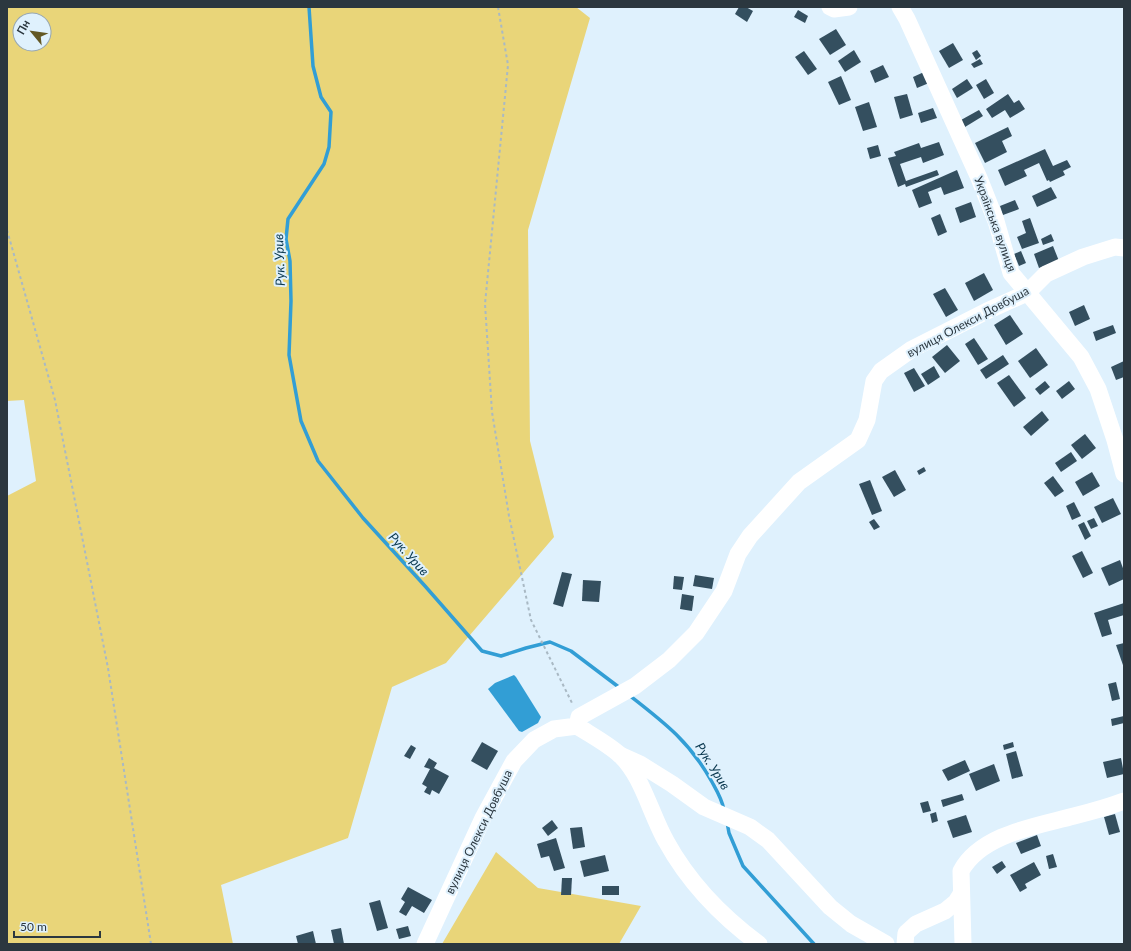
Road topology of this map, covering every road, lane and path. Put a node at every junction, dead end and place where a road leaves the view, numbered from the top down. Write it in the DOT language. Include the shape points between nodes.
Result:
graph roads {
  1 [pos="498,7"];
  2 [pos="830,7"];
  3 [pos="849,7"];
  4 [pos="900,7"];
  5 [pos="7,230"];
  6 [pos="1124,248"];
  7 [pos="1027,293"];
  8 [pos="1124,474"];
  9 [pos="578,721"];
  10 [pos="620,755"];
  11 [pos="1124,801"];
  12 [pos="961,894"];
  13 [pos="906,939"];
  14 [pos="882,941"];
  15 [pos="151,944"];
  16 [pos="425,944"];
  17 [pos="759,944"];
  18 [pos="963,944"];
  1 -- 9 [label="path" via="508,65 485,304 492,412 509,516 531,620"];
  2 -- 3 [label="street"];
  4 -- 7 [label="street, Українська вулиця" via="996,221 1011,273"];
  5 -- 15 [label="path" via="55,400 108,668"];
  6 -- 7 [label="street, вулиця Олекси Довбуша" via="1115,247 1083,257 1046,274"];
  7 -- 8 [label="street, Українська вулиця" via="1081,357 1092,376"];
  7 -- 9 [label="street, вулиця Олекси Довбуша" via="912,349 881,371 874,381 868,420 858,440 799,482 750,536 738,554 724,591 696,633 668,660 635,686"];
  9 -- 10 [label="street"];
  9 -- 16 [label="street, вулиця Олекси Довбуша" via="554,729 534,740 514,761 483,818"];
  10 -- 14 [label="street" via="640,764 704,807 750,827 768,840 830,907 851,924"];
  10 -- 17 [label="street" via="639,781 666,841 690,880 732,925"];
  11 -- 12 [label="street" via="1016,831 998,839 964,864 961,871"];
  12 -- 13 [label="street" via="945,911 916,924"];
  12 -- 18 [label="street"];
  13 -- 14 [label="street"];
}
